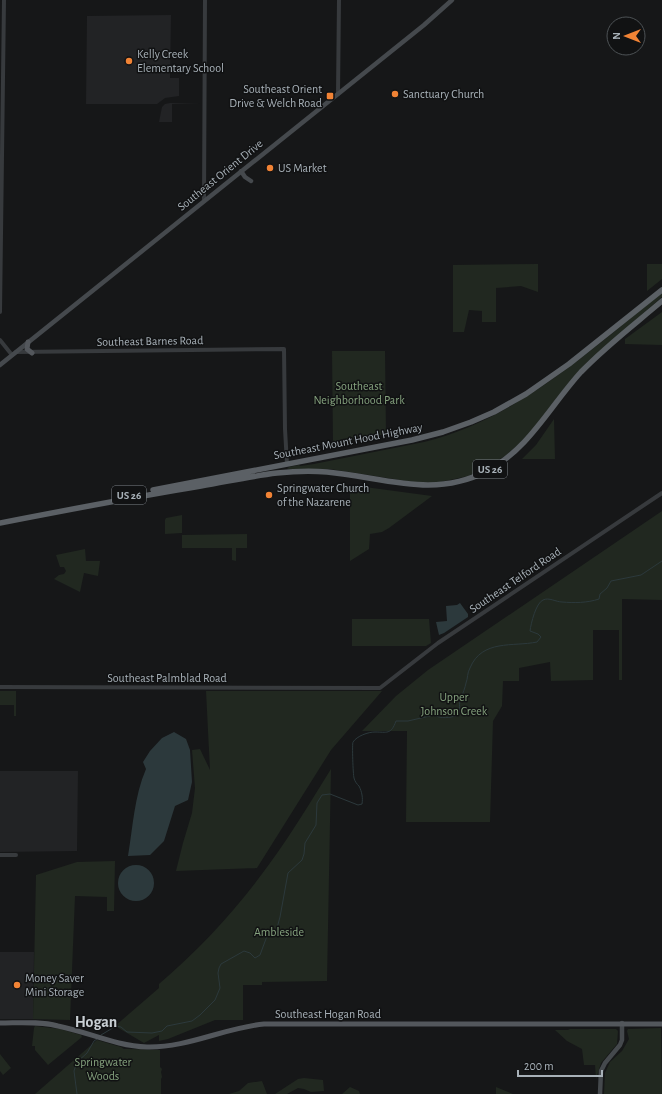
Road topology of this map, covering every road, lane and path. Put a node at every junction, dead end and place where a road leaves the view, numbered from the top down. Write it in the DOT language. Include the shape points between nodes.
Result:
graph roads {
  1 [pos="4,0"];
  2 [pos="205,0"];
  3 [pos="339,0"];
  4 [pos="452,0"];
  5 [pos="338,94"];
  6 [pos="241,171"];
  7 [pos="251,181"];
  8 [pos="204,201"];
  9 [pos="662,290"];
  10 [pos="662,300"];
  11 [pos="0,312"];
  12 [pos="0,340"];
  13 [pos="28,342"];
  14 [pos="32,353"];
  15 [pos="14,354"];
  16 [pos="0,365"];
  17 [pos="287,464"];
  18 [pos="252,476"];
  19 [pos="662,493"];
  20 [pos="0,520"];
  21 [pos="0,523"];
  22 [pos="0,687"];
  23 [pos="381,688"];
  24 [pos="0,855"];
  25 [pos="16,855"];
  26 [pos="0,1023"];
  27 [pos="622,1024"];
  28 [pos="662,1024"];
  29 [pos="600,1094"];
  1 -- 11 [label="street"];
  2 -- 8 [label="street"];
  3 -- 5 [label="street"];
  4 -- 5 [label="main road, Southeast Orient Drive"];
  5 -- 6 [label="main road, Southeast Orient Drive"];
  6 -- 7 [label="main road"];
  6 -- 8 [label="main road, Southeast Orient Drive"];
  8 -- 13 [label="main road, Southeast Orient Drive"];
  9 -- 17 [label="highway, Southeast Mount Hood Highway / US 26" via="548,380 494,412 427,436"];
  10 -- 18 [label="highway, Southeast Mount Hood Highway / US 26" via="581,372 516,451 481,474 459,482 429,486 324,472"];
  12 -- 15 [label="street"];
  13 -- 14 [label="main road" via="27,349"];
  13 -- 15 [label="main road, Southeast Orient Drive"];
  14 -- 15 [label="street, Southeast Barnes Road"];
  14 -- 17 [label="street, Southeast Barnes Road" via="284,349 284,429"];
  15 -- 16 [label="main road, Southeast Orient Drive"];
  17 -- 18 [label="highway" via="285,468"];
  17 -- 20 [label="highway, Southeast Mount Hood Highway / US 26"];
  18 -- 21 [label="highway, Southeast Mount Hood Highway / US 26"];
  19 -- 23 [label="street, Southeast Telford Road" via="438,643"];
  22 -- 23 [label="street, Southeast Palmblad Road"];
  24 -- 25 [label="street"];
  26 -- 27 [label="main road, Southeast Hogan Road" via="48,1024 131,1045 156,1047 180,1044 234,1029 264,1024"];
  27 -- 28 [label="main road, Southeast Hogan Road"];
  27 -- 29 [label="main road" via="620,1045 601,1071"];
}
